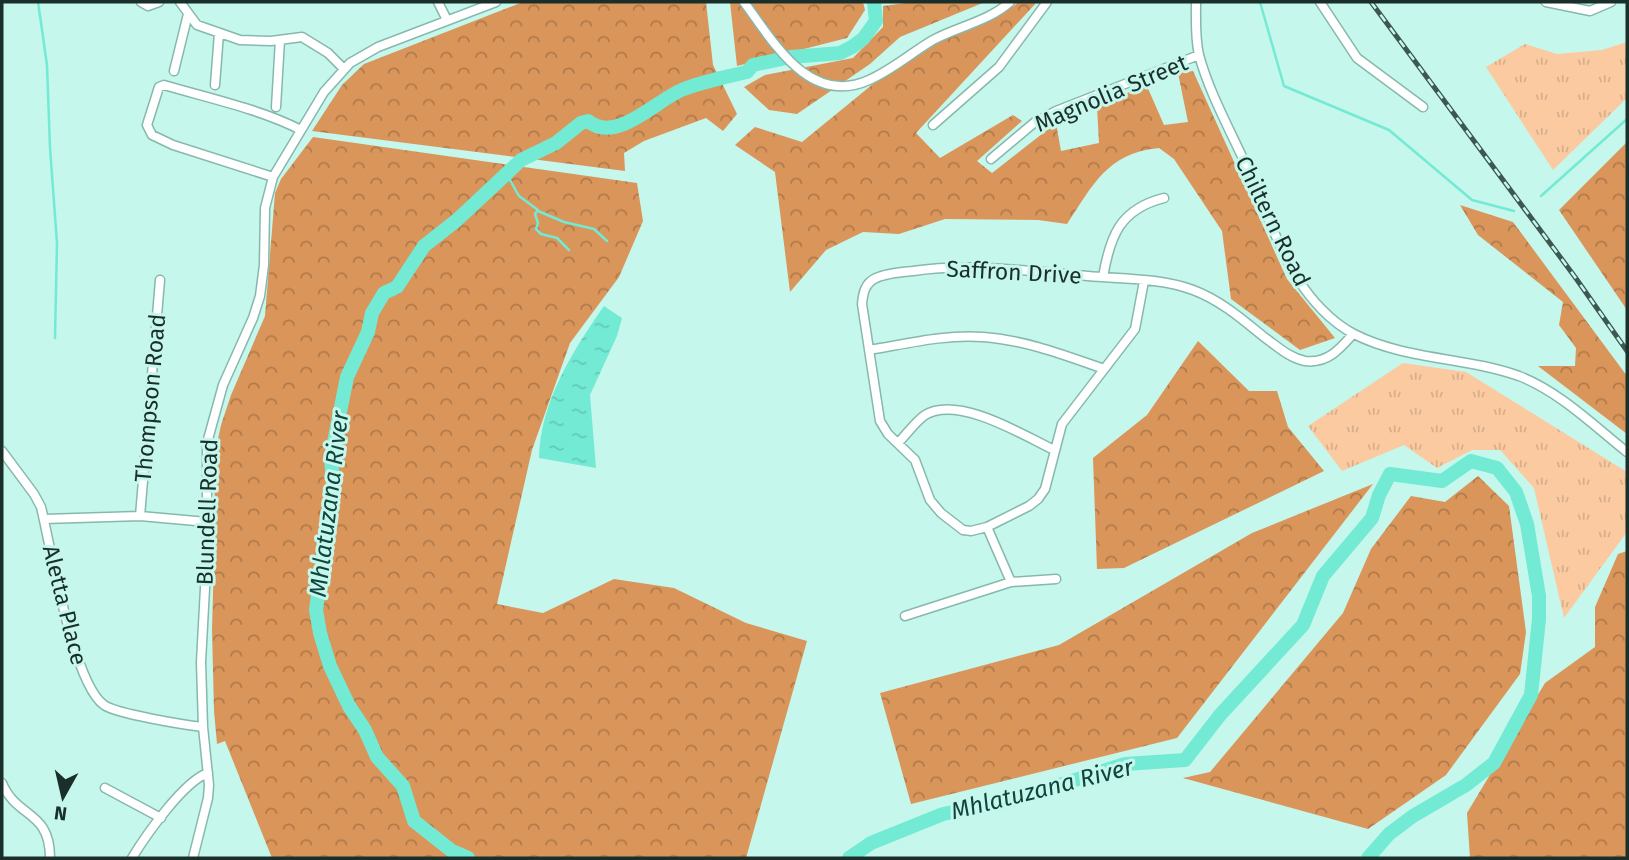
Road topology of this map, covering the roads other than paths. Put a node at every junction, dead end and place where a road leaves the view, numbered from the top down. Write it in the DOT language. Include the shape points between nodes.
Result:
graph roads {
  1 [pos="141,2"];
  2 [pos="159,2"];
  3 [pos="180,2"];
  4 [pos="438,2"];
  5 [pos="496,2"];
  6 [pos="744,2"];
  7 [pos="1010,2"];
  8 [pos="1048,2"];
  9 [pos="1196,2"];
  10 [pos="1320,2"];
  11 [pos="1546,2"];
  12 [pos="1611,2"];
  13 [pos="188,14"];
  14 [pos="447,20"];
  15 [pos="219,33"];
  16 [pos="280,40"];
  17 [pos="1199,55"];
  18 [pos="344,69"];
  19 [pos="174,71"];
  20 [pos="215,85"];
  21 [pos="276,107"];
  22 [pos="1423,107"];
  23 [pos="933,125"];
  24 [pos="300,130"];
  25 [pos="991,159"];
  26 [pos="273,177"];
  27 [pos="1164,198"];
  28 [pos="1103,277"];
  29 [pos="160,280"];
  30 [pos="1144,281"];
  31 [pos="1353,334"];
  32 [pos="869,350"];
  33 [pos="1104,369"];
  34 [pos="898,443"];
  35 [pos="1054,450"];
  36 [pos="2,451"];
  37 [pos="1627,452"];
  38 [pos="140,516"];
  39 [pos="44,519"];
  40 [pos="207,522"];
  41 [pos="987,527"];
  42 [pos="1056,579"];
  43 [pos="1011,582"];
  44 [pos="905,616"];
  45 [pos="204,727"];
  46 [pos="208,773"];
  47 [pos="2,783"];
  48 [pos="105,788"];
  49 [pos="161,818"];
  50 [pos="50,858"];
  51 [pos="132,858"];
  52 [pos="193,858"];
  1 -- 2 [label="street" via="148,6"];
  3 -- 13 [label="street"];
  4 -- 14 [label="street"];
  5 -- 14 [label="street, Blundell Road"];
  6 -- 7 [label="street" via="799,71 831,84 865,82 939,37"];
  8 -- 23 [label="street" via="999,67"];
  9 -- 17 [label="street, Chiltern Road"];
  10 -- 22 [label="street" via="1357,58"];
  11 -- 12 [label="street" via="1583,11"];
  13 -- 15 [label="street" via="197,25"];
  13 -- 19 [label="street"];
  14 -- 18 [label="street, Blundell Road" via="377,47"];
  15 -- 16 [label="street" via="240,40"];
  15 -- 20 [label="street"];
  16 -- 18 [label="street" via="302,37"];
  16 -- 21 [label="street"];
  17 -- 25 [label="street, Magnolia Street" via="1045,117"];
  17 -- 31 [label="street, Chiltern Road" via="1298,279 1324,311"];
  18 -- 24 [label="street, Blundell Road"];
  24 -- 26 [label="street, Blundell Road"];
  24 -- 26 [label="street" via="159,87 147,125 152,135"];
  26 -- 40 [label="street, Blundell Road" via="265,208 260,296 223,385 206,443"];
  27 -- 28 [label="street" via="1140,205 1127,218 1111,242"];
  28 -- 30 [label="street, Saffron Drive"];
  28 -- 32 [label="street, Saffron Drive" via="965,266 884,275 870,282 863,296"];
  29 -- 38 [label="street, Thompson Road"];
  30 -- 31 [label="street, Saffron Drive" via="1181,286 1209,297 1296,359 1324,359"];
  30 -- 33 [label="street" via="1135,329"];
  31 -- 37 [label="street, Chiltern Road" via="1520,377 1557,396"];
  32 -- 33 [label="street" via="980,337 1028,344"];
  32 -- 34 [label="street, Saffron Drive" via="880,421"];
  33 -- 35 [label="street" via="1062,424"];
  34 -- 35 [label="street" via="927,414 953,409 984,417"];
  34 -- 41 [label="street, Saffron Drive" via="915,460 930,500 942,513 963,530"];
  35 -- 41 [label="street" via="1048,481 1038,499"];
  36 -- 39 [label="street, Aletta Place" via="34,494"];
  38 -- 39 [label="street"];
  38 -- 40 [label="street"];
  39 -- 45 [label="street, Aletta Place" via="75,651 95,696 116,710"];
  40 -- 45 [label="street, Blundell Road" via="201,662"];
  41 -- 43 [label="street"];
  42 -- 43 [label="street"];
  43 -- 44 [label="street"];
  45 -- 46 [label="street, Blundell Road"];
  46 -- 49 [label="street" via="199,776"];
  46 -- 52 [label="street, Blundell Road" via="208,798"];
  47 -- 50 [label="street" via="13,803 40,822"];
  48 -- 49 [label="street"];
  49 -- 51 [label="street"];
}
